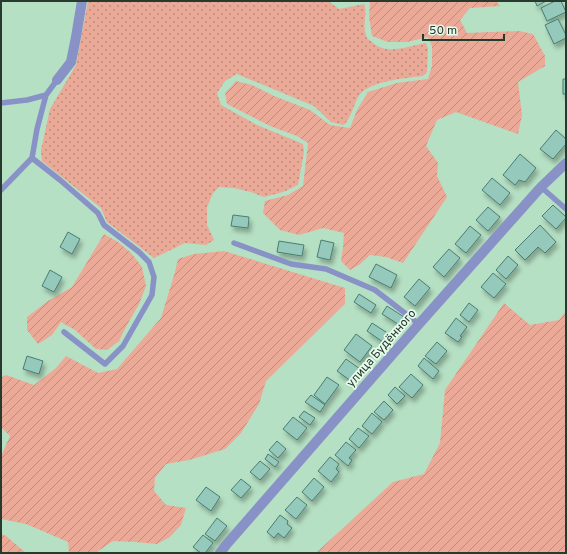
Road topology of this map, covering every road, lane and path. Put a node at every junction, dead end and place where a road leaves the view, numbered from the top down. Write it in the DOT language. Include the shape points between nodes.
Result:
graph roads {
  1 [pos="82,1"];
  2 [pos="57,80"];
  3 [pos="46,95"];
  4 [pos="1,103"];
  5 [pos="32,158"];
  6 [pos="566,163"];
  7 [pos="540,187"];
  8 [pos="1,190"];
  9 [pos="566,209"];
  10 [pos="234,243"];
  11 [pos="419,324"];
  12 [pos="64,332"];
  13 [pos="220,553"];
  1 -- 2 [label="street" via="71,62"];
  2 -- 3 [label="lane"];
  3 -- 4 [label="lane"];
  3 -- 5 [label="lane"];
  5 -- 8 [label="lane"];
  5 -- 12 [label="lane" via="98,213 104,225 139,252 149,262 154,276 152,295 123,346 105,364"];
  6 -- 7 [label="street, улица Будённого"];
  7 -- 9 [label="lane"];
  7 -- 11 [label="street, улица Будённого"];
  10 -- 11 [label="lane" via="291,264 326,269 375,290"];
  11 -- 13 [label="street, улица Будённого"];
}
